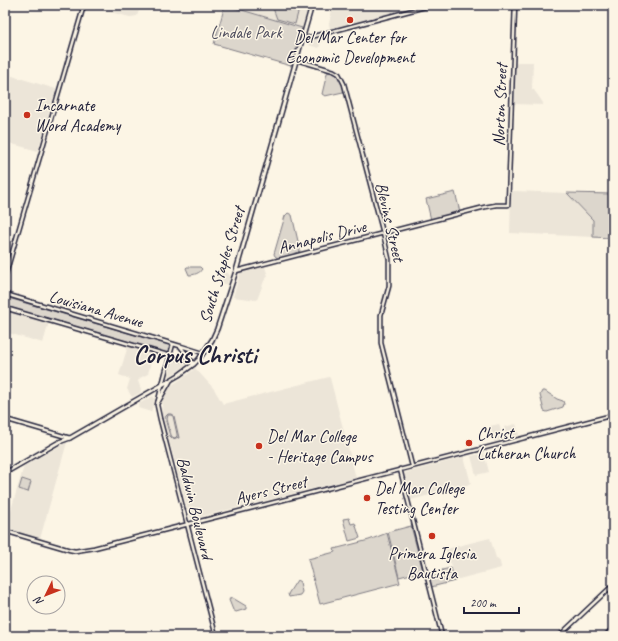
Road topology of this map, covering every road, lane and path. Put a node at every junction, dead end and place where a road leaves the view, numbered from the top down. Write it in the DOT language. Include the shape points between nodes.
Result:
graph roads {
  1 [pos="84,5"];
  2 [pos="312,5"];
  3 [pos="432,5"];
  4 [pos="515,5"];
  5 [pos="302,39"];
  6 [pos="297,60"];
  7 [pos="508,205"];
  8 [pos="383,234"];
  9 [pos="236,271"];
  10 [pos="5,277"];
  11 [pos="5,294"];
  12 [pos="5,308"];
  13 [pos="173,344"];
  14 [pos="180,346"];
  15 [pos="204,353"];
  16 [pos="169,356"];
  17 [pos="194,364"];
  18 [pos="171,380"];
  19 [pos="162,385"];
  20 [pos="158,402"];
  21 [pos="613,415"];
  22 [pos="5,419"];
  23 [pos="70,438"];
  24 [pos="412,466"];
  25 [pos="400,469"];
  26 [pos="5,474"];
  27 [pos="187,524"];
  28 [pos="5,532"];
  29 [pos="613,585"];
  30 [pos="613,628"];
  31 [pos="613,632"];
  32 [pos="216,636"];
  33 [pos="442,636"];
  34 [pos="559,636"];
  35 [pos="606,636"];
  1 -- 10 [label="main road"];
  2 -- 5 [label="main road, South Staples Street"];
  3 -- 5 [label="main road"];
  4 -- 7 [label="main road, Norton Street"];
  5 -- 6 [label="main road, South Staples Street"];
  6 -- 8 [label="main road, Blevins Street" via="334,72 342,79"];
  6 -- 9 [label="main road, South Staples Street"];
  7 -- 8 [label="main road, Annapolis Drive" via="485,207"];
  8 -- 9 [label="main road, Annapolis Drive"];
  8 -- 24 [label="main road, Blevins Street" via="389,259 389,286 381,315 381,343"];
  9 -- 15 [label="main road, South Staples Street" via="217,330"];
  11 -- 13 [label="main road, Louisiana Avenue"];
  12 -- 16 [label="main road, Louisiana Avenue"];
  13 -- 14 [label="main road, Louisiana Avenue"];
  13 -- 16 [label="main road, Baldwin Boulevard"];
  14 -- 15 [label="main road, Louisiana Avenue"];
  14 -- 17 [label="main road"];
  15 -- 17 [label="main road, South Staples Street"];
  16 -- 17 [label="main road, Louisiana Avenue"];
  16 -- 19 [label="main road, Baldwin Boulevard"];
  17 -- 18 [label="main road, South Staples Street"];
  18 -- 19 [label="main road, South Staples Street"];
  18 -- 20 [label="main road"];
  19 -- 20 [label="main road, Baldwin Boulevard"];
  19 -- 23 [label="main road, South Staples Street"];
  20 -- 27 [label="main road, Baldwin Boulevard"];
  21 -- 24 [label="main road, Ayers Street"];
  22 -- 23 [label="main road"];
  23 -- 26 [label="main road, South Staples Street"];
  24 -- 25 [label="main road, Ayers Street"];
  25 -- 27 [label="main road, Ayers Street"];
  25 -- 33 [label="main road"];
  27 -- 28 [label="main road, Ayers Street" via="75,551"];
  27 -- 32 [label="main road, Baldwin Boulevard"];
  29 -- 34 [label="main road"];
  30 -- 35 [label="main road"];
  31 -- 35 [label="highway"];
}
